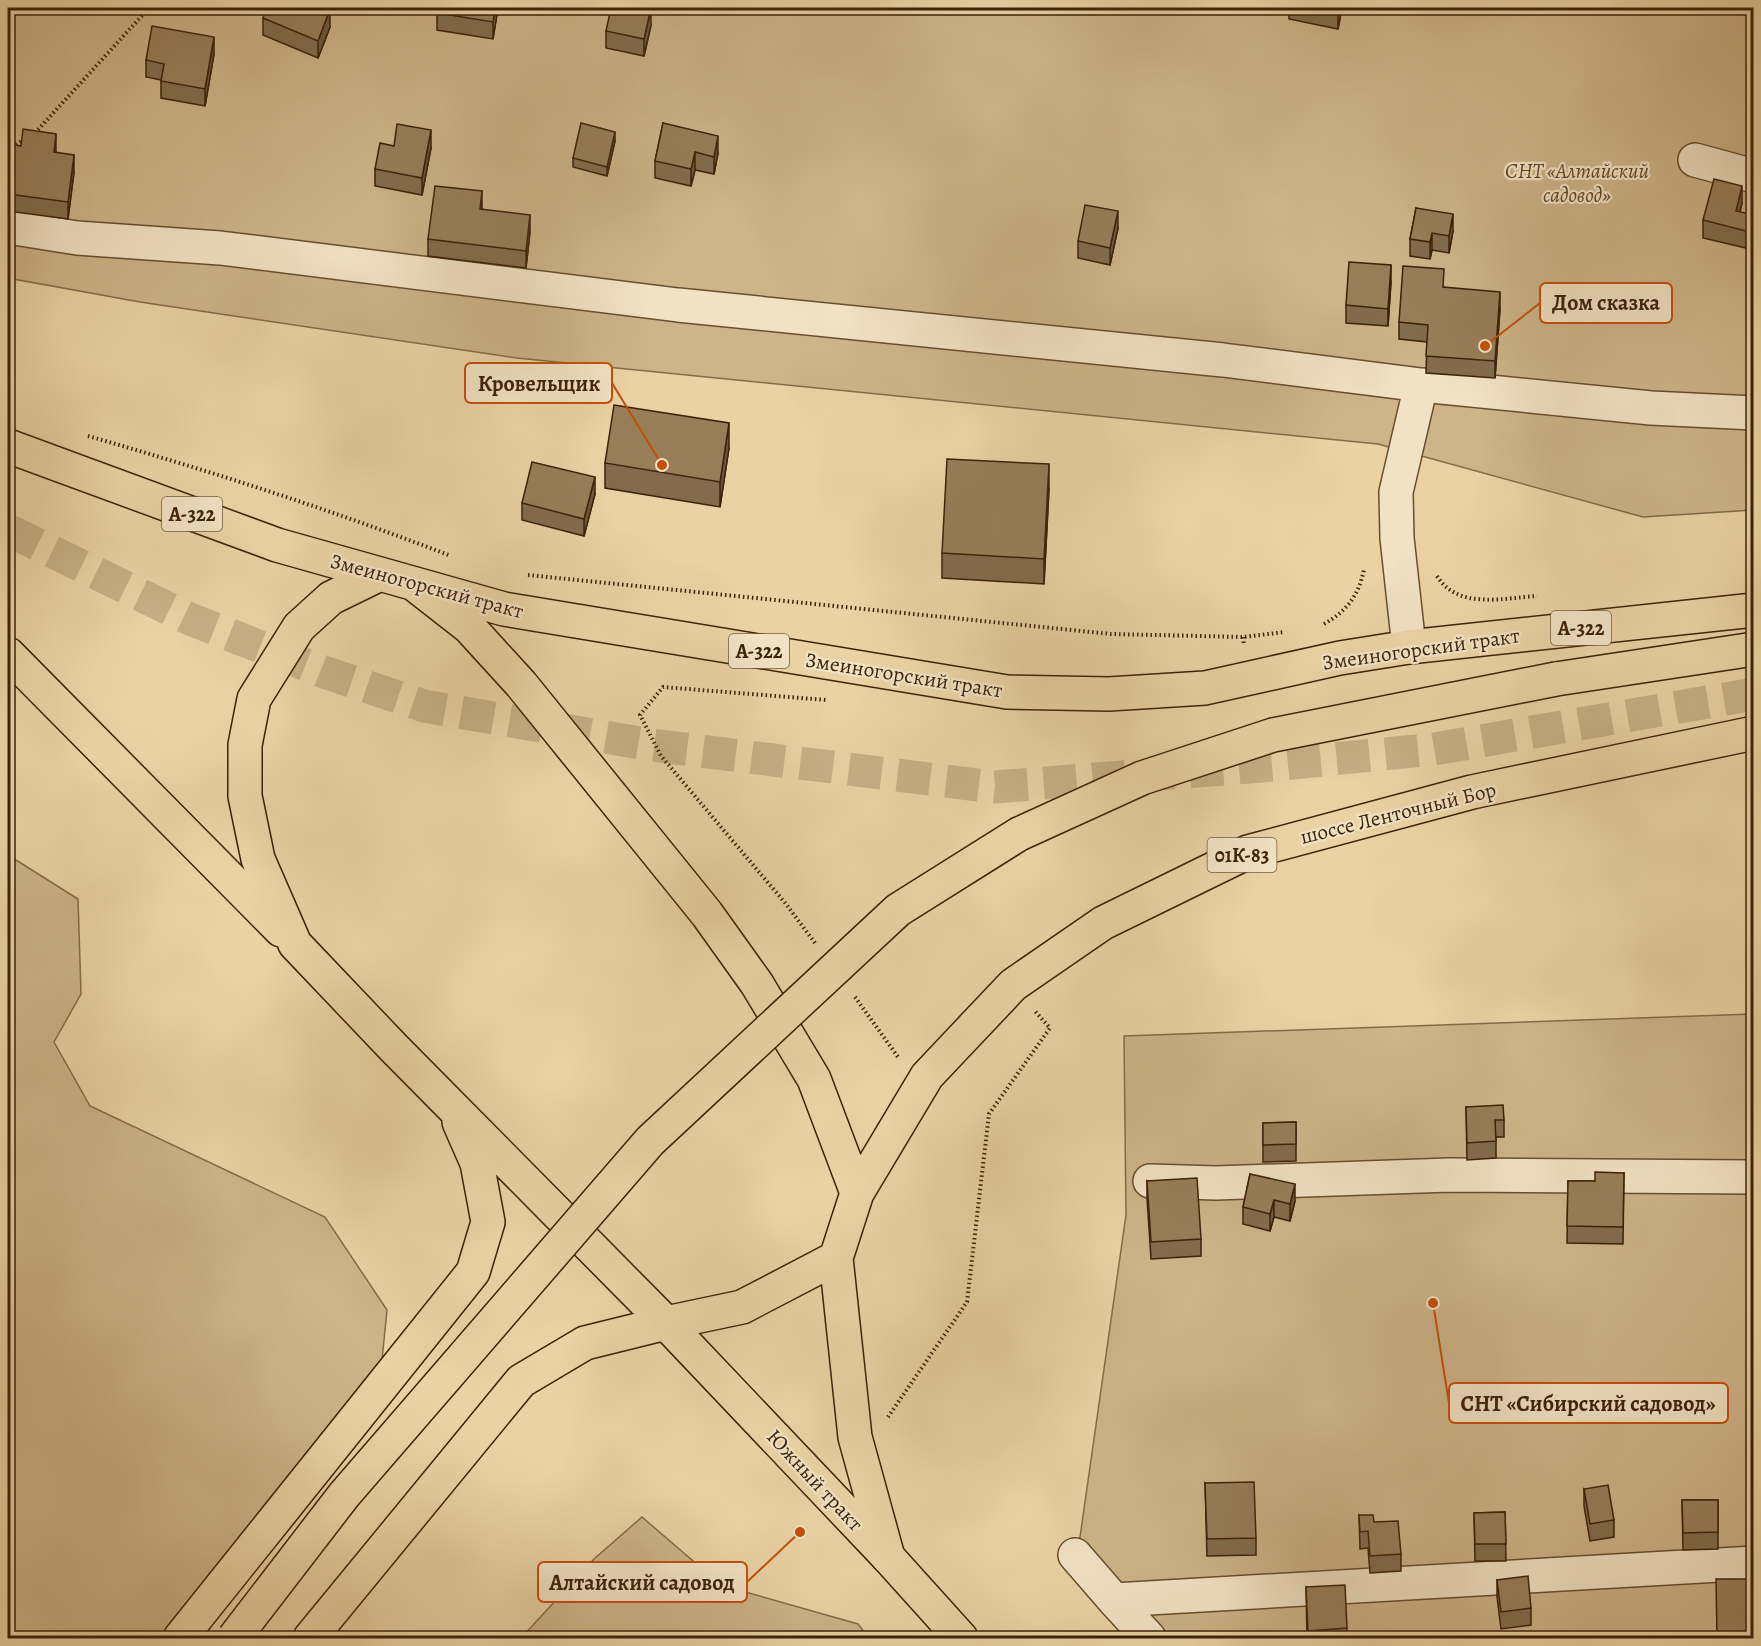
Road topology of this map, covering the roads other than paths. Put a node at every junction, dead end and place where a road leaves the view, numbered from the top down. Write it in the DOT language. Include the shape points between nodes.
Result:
graph roads {
  1 [pos="1695,160"];
  2 [pos="1754,176"];
  3 [pos="8,227"];
  4 [pos="1421,386"];
  5 [pos="1754,413"];
  6 [pos="8,446"];
  7 [pos="380,574"];
  8 [pos="414,584"];
  9 [pos="1754,610"];
  10 [pos="1408,647"];
  11 [pos="1754,649"];
  12 [pos="8,654"];
  13 [pos="1754,733"];
  14 [pos="295,944"];
  15 [pos="453,1106"];
  16 [pos="1754,1177"];
  17 [pos="1150,1180"];
  18 [pos="857,1193"];
  19 [pos="836,1258"];
  20 [pos="666,1323"];
  21 [pos="1076,1555"];
  22 [pos="888,1557"];
  23 [pos="1754,1563"];
  24 [pos="1114,1600"];
  25 [pos="180,1638"];
  26 [pos="234,1638"];
  27 [pos="310,1638"];
  28 [pos="961,1638"];
  29 [pos="1149,1638"];
  1 -- 2 [label="lane"];
  3 -- 4 [label="lane" via="77,238 220,248 678,304 1223,360"];
  4 -- 5 [label="lane" via="1651,408"];
  4 -- 10 [label="lane" via="1396,492"];
  6 -- 7 [label="main road, Змеиногорский тракт / А-322" via="278,545"];
  7 -- 8 [label="main road, Змеиногорский тракт / А-322"];
  7 -- 14 [label="main road" via="331,598 299,627 254,699 245,745 245,796 258,859"];
  8 -- 10 [label="main road, Змеиногорский тракт / А-322" via="504,609 1007,692 1109,694 1205,688"];
  8 -- 18 [label="main road" via="469,627 521,684 720,931 758,984 814,1079"];
  9 -- 10 [label="main road, Змеиногорский тракт / А-322"];
  11 -- 26 [label="main road, bridge" via="1556,678 1273,735 1142,778 1019,834 898,910 650,1141 344,1495"];
  12 -- 14 [label="main road, Южный тракт"];
  13 -- 18 [label="main road, шоссе Ленточный Бор / 01К-83" via="1472,792 1248,852 1104,922 1013,985 927,1076"];
  14 -- 15 [label="main road, Южный тракт"];
  15 -- 20 [label="main road, Южный тракт"];
  15 -- 25 [label="main road" via="477,1163 488,1222 473,1272"];
  16 -- 17 [label="lane" via="1449,1175 1216,1183"];
  18 -- 19 [label="main road, шоссе Ленточный Бор"];
  19 -- 20 [label="main road" via="742,1307"];
  19 -- 22 [label="main road" via="855,1437"];
  20 -- 22 [label="main road, Южный тракт"];
  20 -- 27 [label="main road" via="585,1343 521,1381"];
  21 -- 24 [label="lane"];
  22 -- 28 [label="main road, Южный тракт"];
  23 -- 24 [label="lane"];
  24 -- 29 [label="lane"];
}
